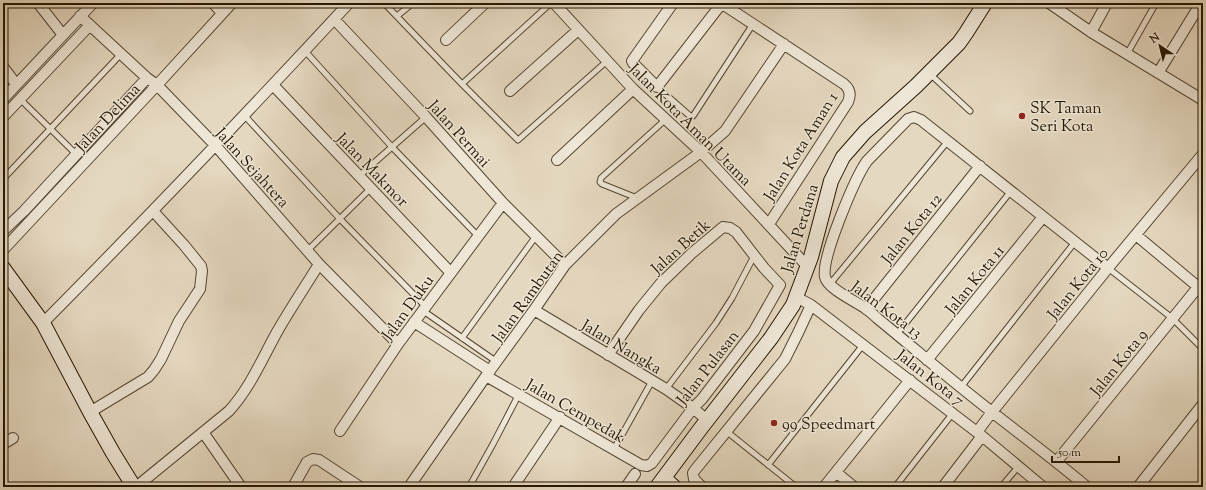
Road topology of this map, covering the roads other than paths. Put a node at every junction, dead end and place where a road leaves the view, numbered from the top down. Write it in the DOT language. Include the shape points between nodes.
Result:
graph roads {
  1 [pos="38,3"];
  2 [pos="92,3"];
  3 [pos="213,3"];
  4 [pos="232,3"];
  5 [pos="349,3"];
  6 [pos="384,3"];
  7 [pos="413,3"];
  8 [pos="485,3"];
  9 [pos="551,3"];
  10 [pos="554,3"];
  11 [pos="673,3"];
  12 [pos="721,3"];
  13 [pos="985,3"];
  14 [pos="1107,3"];
  15 [pos="1156,3"];
  16 [pos="1201,3"];
  17 [pos="1055,5"];
  18 [pos="222,13"];
  19 [pos="80,16"];
  20 [pos="397,16"];
  21 [pos="334,20"];
  22 [pos="753,24"];
  23 [pos="90,25"];
  24 [pos="578,30"];
  25 [pos="1091,32"];
  26 [pos="63,35"];
  27 [pos="446,40"];
  28 [pos="784,44"];
  29 [pos="305,51"];
  30 [pos="121,54"];
  31 [pos="1127,54"];
  32 [pos="607,61"];
  33 [pos="3,67"];
  34 [pos="929,73"];
  35 [pos="1158,73"];
  36 [pos="147,78"];
  37 [pos="16,84"];
  38 [pos="462,84"];
  39 [pos="157,85"];
  40 [pos="273,85"];
  41 [pos="657,87"];
  42 [pos="632,89"];
  43 [pos="510,92"];
  44 [pos="1202,95"];
  45 [pos="3,99"];
  46 [pos="20,99"];
  47 [pos="970,111"];
  48 [pos="244,115"];
  49 [pos="3,117"];
  50 [pos="426,117"];
  51 [pos="666,120"];
  52 [pos="50,129"];
  53 [pos="948,141"];
  54 [pos="215,145"];
  55 [pos="392,147"];
  56 [pos="701,152"];
  57 [pos="76,154"];
  58 [pos="1203,154"];
  59 [pos="557,160"];
  60 [pos="980,166"];
  61 [pos="359,176"];
  62 [pos="3,179"];
  63 [pos="371,188"];
  64 [pos="1011,191"];
  65 [pos="638,198"];
  66 [pos="503,203"];
  67 [pos="153,211"];
  68 [pos="1043,217"];
  69 [pos="340,219"];
  70 [pos="769,224"];
  71 [pos="3,232"];
  72 [pos="1136,235"];
  73 [pos="478,236"];
  74 [pos="536,236"];
  75 [pos="1075,242"];
  76 [pos="3,250"];
  77 [pos="307,251"];
  78 [pos="754,256"];
  79 [pos="319,264"];
  80 [pos="565,265"];
  81 [pos="807,266"];
  82 [pos="3,268"];
  83 [pos="1108,268"];
  84 [pos="451,273"];
  85 [pos="830,284"];
  86 [pos="780,285"];
  87 [pos="1202,286"];
  88 [pos="796,297"];
  89 [pos="811,305"];
  90 [pos="424,308"];
  91 [pos="866,309"];
  92 [pos="534,310"];
  93 [pos="1172,318"];
  94 [pos="414,322"];
  95 [pos="43,323"];
  96 [pos="897,334"];
  97 [pos="462,338"];
  98 [pos="398,344"];
  99 [pos="864,345"];
  100 [pos="1203,349"];
  101 [pos="608,355"];
  102 [pos="927,360"];
  103 [pos="497,362"];
  104 [pos="488,374"];
  105 [pos="910,380"];
  106 [pos="652,381"];
  107 [pos="961,387"];
  108 [pos="666,389"];
  109 [pos="519,394"];
  110 [pos="1203,404"];
  111 [pos="694,408"];
  112 [pos="90,412"];
  113 [pos="992,412"];
  114 [pos="953,413"];
  115 [pos="560,417"];
  116 [pos="707,420"];
  117 [pos="726,431"];
  118 [pos="203,432"];
  119 [pos="340,432"];
  120 [pos="979,434"];
  121 [pos="13,438"];
  122 [pos="3,444"];
  123 [pos="614,449"];
  124 [pos="1057,461"];
  125 [pos="652,463"];
  126 [pos="768,465"];
  127 [pos="1018,466"];
  128 [pos="836,472"];
  129 [pos="635,474"];
  130 [pos="665,484"];
  131 [pos="135,487"];
  132 [pos="241,487"];
  133 [pos="293,487"];
  134 [pos="360,487"];
  135 [pos="409,487"];
  136 [pos="469,487"];
  137 [pos="513,487"];
  138 [pos="626,487"];
  139 [pos="702,487"];
  140 [pos="796,487"];
  141 [pos="824,487"];
  142 [pos="854,487"];
  143 [pos="895,487"];
  144 [pos="943,487"];
  145 [pos="1001,487"];
  146 [pos="1043,487"];
  147 [pos="1088,487"];
  148 [pos="1138,487"];
  1 -- 26 [label="street"];
  2 -- 19 [label="street"];
  3 -- 18 [label="street"];
  4 -- 18 [label="street, Jalan Delima"];
  5 -- 21 [label="street"];
  6 -- 20 [label="lane"];
  7 -- 20 [label="lane"];
  8 -- 27 [label="street"];
  9 -- 38 [label="lane"];
  10 -- 24 [label="street, Jalan Kota Aman Utama"];
  11 -- 41 [label="street" via="632,61"];
  12 -- 22 [label="street"];
  12 -- 41 [label="street"];
  13 -- 34 [label="street, Jalan Perdana" via="962,38"];
  14 -- 25 [label="street"];
  15 -- 31 [label="lane"];
  16 -- 35 [label="street"];
  17 -- 25 [label="street"];
  18 -- 39 [label="street, Jalan Delima"];
  19 -- 23 [label="street, Jalan Sejahtera"];
  19 -- 26 [label="street"];
  20 -- 38 [label="lane"];
  21 -- 29 [label="street"];
  21 -- 50 [label="street, Jalan Permai"];
  22 -- 28 [label="street"];
  22 -- 41 [label="lane" via="693,116"];
  23 -- 30 [label="street, Jalan Sejahtera"];
  23 -- 46 [label="street"];
  24 -- 32 [label="street, Jalan Kota Aman Utama"];
  24 -- 43 [label="street"];
  25 -- 31 [label="street"];
  26 -- 37 [label="street"];
  28 -- 56 [label="street, Jalan Rambutan" via="729,125"];
  28 -- 70 [label="street, Jalan Kota Aman 1" via="844,84 850,90 850,94 848,102"];
  29 -- 40 [label="street"];
  29 -- 55 [label="lane"];
  30 -- 36 [label="street, Jalan Sejahtera"];
  30 -- 52 [label="lane"];
  31 -- 35 [label="street"];
  32 -- 38 [label="lane" via="519,140"];
  32 -- 42 [label="street, Jalan Kota Aman Utama"];
  33 -- 37 [label="street"];
  34 -- 47 [label="lane"];
  34 -- 81 [label="street, Jalan Perdana" via="865,132 843,157 831,181"];
  35 -- 44 [label="street"];
  36 -- 39 [label="street, Jalan Sejahtera"];
  36 -- 57 [label="street, Jalan Delima"];
  37 -- 45 [label="street"];
  39 -- 54 [label="street, Jalan Sejahtera"];
  39 -- 76 [label="street, Jalan Delima"];
  40 -- 48 [label="street"];
  40 -- 61 [label="street, Jalan Makmor"];
  42 -- 51 [label="street, Jalan Kota Aman Utama"];
  42 -- 59 [label="street"];
  46 -- 49 [label="street"];
  46 -- 52 [label="lane"];
  48 -- 54 [label="street"];
  48 -- 69 [label="lane"];
  50 -- 55 [label="lane"];
  50 -- 66 [label="street, Jalan Permai"];
  51 -- 56 [label="street, Jalan Kota Aman Utama"];
  51 -- 65 [label="lane" via="601,178 602,184"];
  52 -- 57 [label="lane"];
  52 -- 62 [label="lane"];
  53 -- 60 [label="street"];
  53 -- 85 [label="lane"];
  53 -- 85 [label="street, Jalan Kota 13" via="914,117 867,161 848,198 830,247 825,266 825,277"];
  54 -- 67 [label="street"];
  54 -- 77 [label="street, Jalan Sejahtera"];
  55 -- 61 [label="lane"];
  55 -- 73 [label="lane"];
  56 -- 65 [label="street, Jalan Rambutan"];
  56 -- 70 [label="street, Jalan Kota Aman Utama"];
  57 -- 71 [label="street, Jalan Delima"];
  58 -- 72 [label="street, Jalan Kota 10"];
  60 -- 64 [label="street"];
  60 -- 91 [label="street, Jalan Kota 12"];
  61 -- 63 [label="street, Jalan Makmor"];
  63 -- 69 [label="lane"];
  63 -- 84 [label="street, Jalan Makmor"];
  64 -- 68 [label="street"];
  64 -- 96 [label="lane"];
  65 -- 80 [label="street, Jalan Rambutan" via="606,223"];
  66 -- 73 [label="street, Jalan Duku"];
  66 -- 74 [label="street, Jalan Permai"];
  67 -- 95 [label="street"];
  67 -- 112 [label="street" via="200,266 200,288 179,321 158,364 148,377"];
  68 -- 75 [label="street"];
  68 -- 102 [label="street, Jalan Kota 11"];
  69 -- 77 [label="lane"];
  69 -- 90 [label="lane"];
  70 -- 81 [label="street, Jalan Kota Aman Utama"];
  72 -- 83 [label="street, Jalan Kota 10"];
  72 -- 87 [label="street"];
  73 -- 84 [label="street, Jalan Duku"];
  74 -- 80 [label="street, Jalan Permai"];
  74 -- 97 [label="lane"];
  75 -- 83 [label="street"];
  75 -- 107 [label="lane"];
  77 -- 79 [label="street, Jalan Sejahtera"];
  78 -- 86 [label="street, Jalan Betik"];
  78 -- 101 [label="street, Jalan Betik" via="734,230 727,227 719,229 661,283"];
  78 -- 108 [label="lane" via="716,323"];
  79 -- 98 [label="street, Jalan Sejahtera"];
  79 -- 118 [label="street" via="238,401"];
  80 -- 92 [label="street, Jalan Rambutan"];
  81 -- 88 [label="street, Jalan Perdana"];
  82 -- 95 [label="street"];
  83 -- 93 [label="lane"];
  83 -- 113 [label="street, Jalan Kota 10"];
  84 -- 90 [label="street, Jalan Duku"];
  85 -- 91 [label="street, Jalan Kota 13"];
  86 -- 111 [label="street, Jalan Pulasan" via="754,331"];
  87 -- 93 [label="street, Jalan Kota 9"];
  88 -- 89 [label="street, Jalan Kota 7"];
  88 -- 116 [label="street, Jalan Perdana" via="771,338"];
  89 -- 99 [label="street, Jalan Kota 7"];
  89 -- 117 [label="street" via="785,359"];
  90 -- 94 [label="street, Jalan Duku"];
  90 -- 97 [label="lane"];
  91 -- 96 [label="street, Jalan Kota 13"];
  92 -- 101 [label="street, Jalan Nangka"];
  92 -- 103 [label="street, Jalan Rambutan"];
  93 -- 100 [label="lane"];
  93 -- 124 [label="street, Jalan Kota 9"];
  94 -- 98 [label="street, Jalan Duku"];
  94 -- 104 [label="street, Jalan Cempedak"];
  95 -- 112 [label="street"];
  96 -- 102 [label="street, Jalan Kota 13"];
  97 -- 103 [label="lane"];
  98 -- 119 [label="street, Jalan Duku"];
  99 -- 105 [label="street, Jalan Kota 7"];
  99 -- 126 [label="lane"];
  101 -- 106 [label="street, Jalan Nangka"];
  102 -- 107 [label="street, Jalan Kota 13"];
  103 -- 104 [label="street, Jalan Rambutan"];
  104 -- 109 [label="street, Jalan Cempedak"];
  104 -- 135 [label="street, Jalan Rambutan"];
  105 -- 114 [label="street, Jalan Kota 7"];
  105 -- 128 [label="street"];
  106 -- 108 [label="street, Jalan Nangka"];
  106 -- 123 [label="lane"];
  107 -- 113 [label="street, Jalan Kota 13"];
  108 -- 111 [label="street, Jalan Nangka"];
  109 -- 115 [label="street, Jalan Cempedak"];
  109 -- 136 [label="lane"];
  110 -- 148 [label="street"];
  111 -- 116 [label="street, Jalan Nangka"];
  111 -- 125 [label="street, Jalan Pulasan"];
  112 -- 131 [label="street"];
  113 -- 120 [label="street, Jalan Kota 10"];
  113 -- 124 [label="street, Jalan Kota 13"];
  114 -- 120 [label="street, Jalan Kota 7"];
  114 -- 143 [label="lane"];
  115 -- 123 [label="street, Jalan Cempedak"];
  115 -- 137 [label="street"];
  116 -- 130 [label="street, Jalan Perdana"];
  117 -- 126 [label="lane"];
  117 -- 139 [label="street" via="693,473 694,479"];
  118 -- 131 [label="street"];
  118 -- 132 [label="street"];
  120 -- 127 [label="street, Jalan Kota 7"];
  120 -- 144 [label="street, Jalan Kota 10"];
  121 -- 122 [label="street"];
  123 -- 125 [label="street, Jalan Cempedak" via="641,465 647,466"];
  124 -- 147 [label="street, Jalan Kota 13"];
  126 -- 140 [label="lane"];
  127 -- 145 [label="lane"];
  127 -- 146 [label="street, Jalan Kota 7"];
  128 -- 141 [label="street"];
  128 -- 142 [label="street"];
  129 -- 138 [label="street"];
  133 -- 134 [label="street" via="307,462 313,459 319,460"];
}
